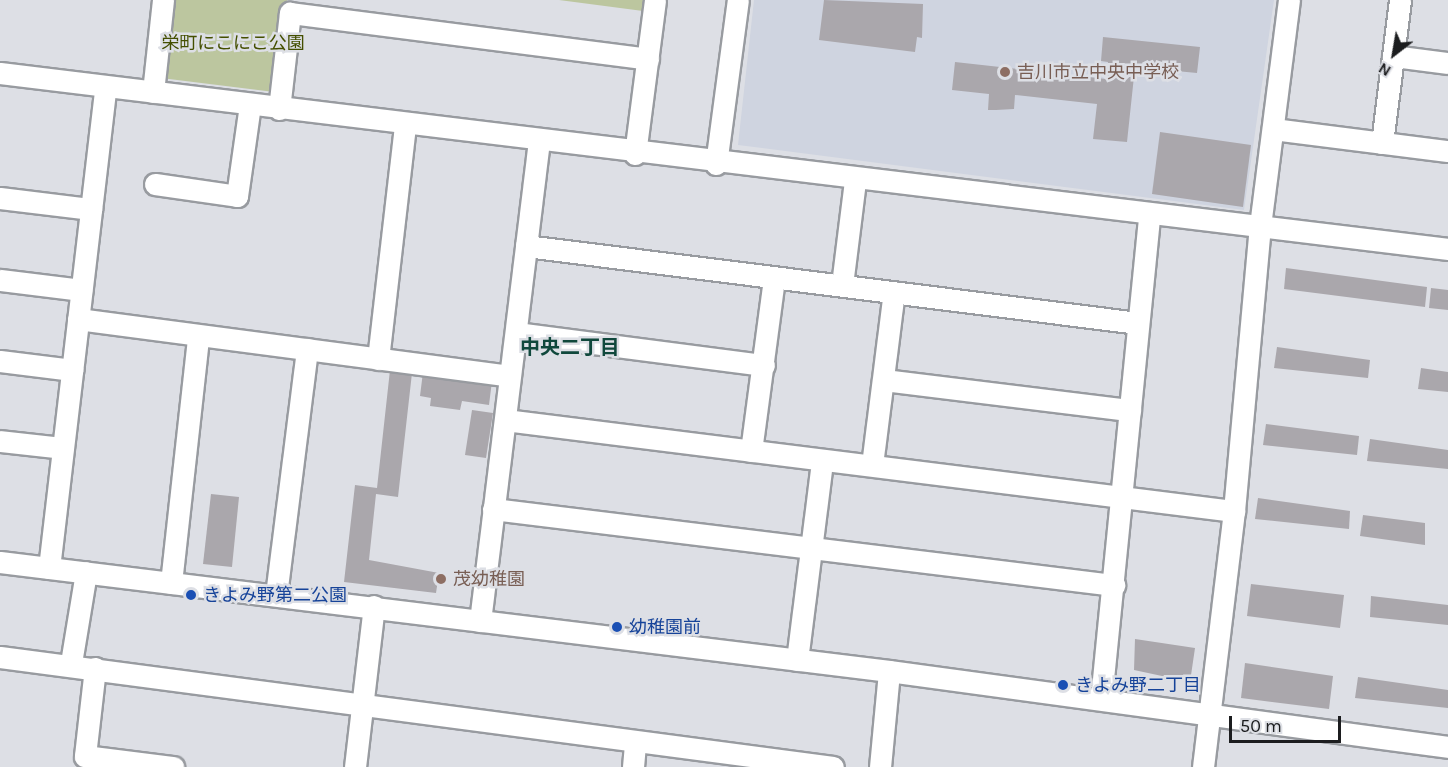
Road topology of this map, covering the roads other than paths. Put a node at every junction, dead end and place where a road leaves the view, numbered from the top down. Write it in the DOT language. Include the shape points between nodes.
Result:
graph roads {
  1 [pos="163,0"];
  2 [pos="655,0"];
  3 [pos="738,0"];
  4 [pos="1289,0"];
  5 [pos="1400,0"];
  6 [pos="1393,56"];
  7 [pos="648,59"];
  8 [pos="1448,63"];
  9 [pos="0,73"];
  10 [pos="106,86"];
  11 [pos="159,93"];
  12 [pos="250,105"];
  13 [pos="279,109"];
  14 [pos="405,126"];
  15 [pos="1273,129"];
  16 [pos="539,142"];
  17 [pos="1382,143"];
  18 [pos="1448,151"];
  19 [pos="635,154"];
  20 [pos="716,164"];
  21 [pos="855,180"];
  22 [pos="155,184"];
  23 [pos="0,198"];
  24 [pos="91,209"];
  25 [pos="1149,214"];
  26 [pos="1260,226"];
  27 [pos="526,246"];
  28 [pos="1448,249"];
  29 [pos="774,278"];
  30 [pos="0,280"];
  31 [pos="842,285"];
  32 [pos="81,290"];
  33 [pos="894,292"];
  34 [pos="78,320"];
  35 [pos="1138,323"];
  36 [pos="516,333"];
  37 [pos="198,337"];
  38 [pos="307,349"];
  39 [pos="378,358"];
  40 [pos="0,361"];
  41 [pos="764,364"];
  42 [pos="72,370"];
  43 [pos="509,376"];
  44 [pos="884,380"];
  45 [pos="1130,410"];
  46 [pos="505,420"];
  47 [pos="0,441"];
  48 [pos="63,448"];
  49 [pos="751,451"];
  50 [pos="822,460"];
  51 [pos="872,465"];
  52 [pos="1122,497"];
  53 [pos="493,508"];
  54 [pos="1234,512"];
  55 [pos="812,548"];
  56 [pos="0,562"];
  57 [pos="49,568"];
  58 [pos="86,572"];
  59 [pos="171,583"];
  60 [pos="1114,585"];
  61 [pos="276,595"];
  62 [pos="374,606"];
  63 [pos="480,621"];
  64 [pos="0,657"];
  65 [pos="797,660"];
  66 [pos="71,663"];
  67 [pos="95,668"];
  68 [pos="889,671"];
  69 [pos="1101,699"];
  70 [pos="361,701"];
  71 [pos="1210,714"];
  72 [pos="635,744"];
  73 [pos="1448,747"];
  74 [pos="173,767"];
  75 [pos="355,767"];
  76 [pos="633,767"];
  77 [pos="833,767"];
  78 [pos="880,767"];
  79 [pos="1203,767"];
  1 -- 11 [label="street"];
  2 -- 7 [label="street"];
  3 -- 20 [label="street"];
  4 -- 15 [label="street"];
  5 -- 6 [label="street"];
  6 -- 8 [label="street"];
  6 -- 17 [label="street"];
  7 -- 13 [label="street" via="290,13"];
  7 -- 19 [label="street"];
  9 -- 10 [label="street"];
  10 -- 11 [label="street"];
  10 -- 24 [label="street"];
  11 -- 12 [label="street"];
  12 -- 13 [label="street"];
  12 -- 22 [label="street" via="237,196"];
  13 -- 14 [label="street"];
  14 -- 16 [label="street"];
  14 -- 39 [label="street"];
  15 -- 17 [label="street"];
  15 -- 26 [label="street"];
  16 -- 19 [label="street"];
  16 -- 27 [label="street"];
  17 -- 18 [label="street"];
  19 -- 20 [label="street"];
  20 -- 21 [label="street"];
  21 -- 25 [label="street"];
  21 -- 31 [label="street"];
  23 -- 24 [label="street"];
  24 -- 32 [label="street"];
  25 -- 26 [label="street"];
  25 -- 35 [label="street"];
  26 -- 28 [label="street"];
  26 -- 54 [label="street"];
  27 -- 29 [label="street"];
  27 -- 36 [label="street"];
  29 -- 31 [label="street"];
  29 -- 41 [label="street"];
  30 -- 32 [label="street"];
  31 -- 33 [label="street"];
  32 -- 34 [label="street"];
  33 -- 35 [label="street"];
  33 -- 44 [label="street"];
  34 -- 37 [label="street"];
  34 -- 42 [label="street"];
  35 -- 45 [label="street"];
  36 -- 41 [label="street"];
  36 -- 43 [label="street"];
  37 -- 38 [label="street"];
  37 -- 59 [label="street"];
  38 -- 39 [label="street"];
  38 -- 61 [label="street"];
  39 -- 43 [label="street"];
  40 -- 42 [label="street"];
  41 -- 49 [label="street"];
  42 -- 48 [label="street"];
  43 -- 46 [label="street"];
  44 -- 45 [label="street"];
  44 -- 51 [label="street"];
  45 -- 52 [label="street"];
  46 -- 49 [label="street"];
  46 -- 53 [label="street"];
  47 -- 48 [label="street"];
  48 -- 57 [label="street"];
  49 -- 50 [label="street"];
  50 -- 51 [label="street"];
  50 -- 55 [label="street"];
  51 -- 52 [label="street"];
  52 -- 54 [label="street"];
  52 -- 60 [label="street"];
  53 -- 55 [label="street"];
  53 -- 63 [label="street"];
  54 -- 71 [label="street"];
  55 -- 60 [label="street"];
  55 -- 65 [label="street"];
  56 -- 57 [label="street"];
  57 -- 58 [label="street"];
  58 -- 59 [label="street"];
  58 -- 66 [label="street"];
  59 -- 61 [label="street"];
  60 -- 69 [label="street"];
  61 -- 62 [label="street"];
  62 -- 63 [label="street"];
  62 -- 70 [label="street"];
  63 -- 65 [label="street"];
  64 -- 66 [label="street"];
  65 -- 68 [label="street"];
  66 -- 67 [label="street"];
  67 -- 70 [label="street"];
  67 -- 74 [label="street" via="85,756"];
  68 -- 69 [label="street"];
  68 -- 78 [label="street"];
  69 -- 71 [label="street"];
  70 -- 72 [label="street"];
  70 -- 75 [label="street"];
  71 -- 73 [label="street"];
  71 -- 79 [label="street"];
  72 -- 76 [label="street"];
  72 -- 77 [label="street"];
}
